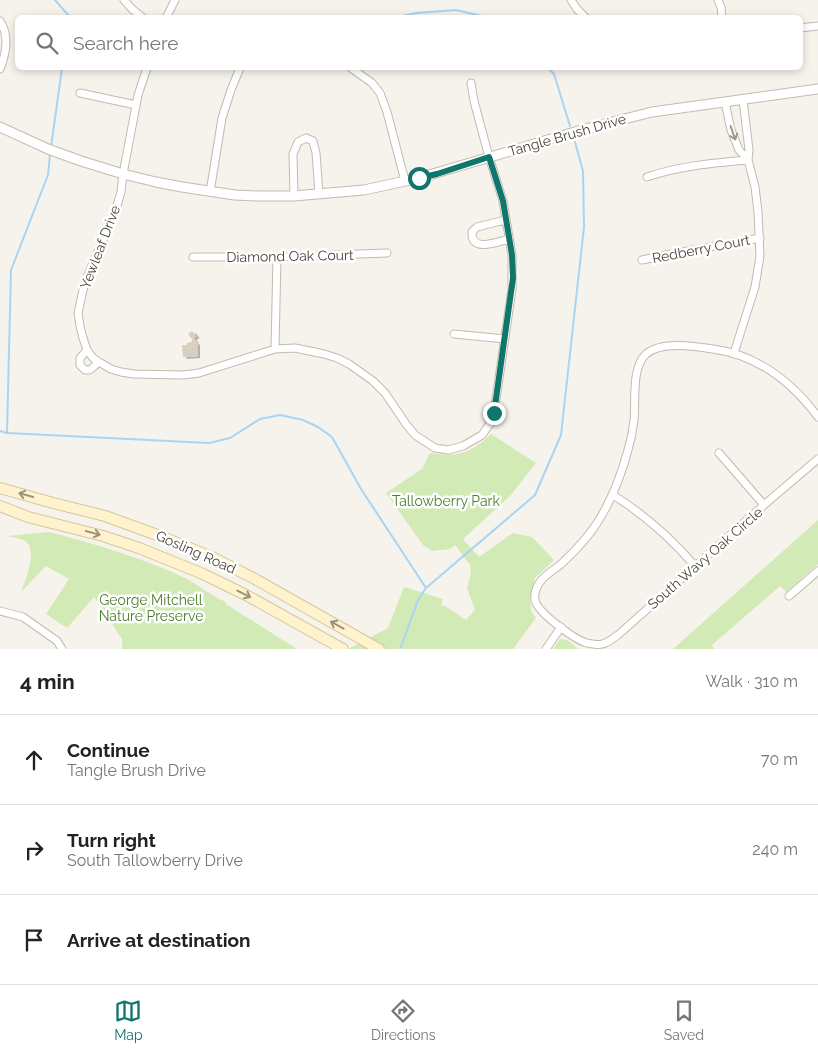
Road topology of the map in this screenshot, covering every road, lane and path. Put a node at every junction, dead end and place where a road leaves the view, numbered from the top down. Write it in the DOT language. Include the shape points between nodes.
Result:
graph roads {
  1 [pos="124,0"];
  2 [pos="175,0"];
  3 [pos="571,0"];
  4 [pos="718,0"];
  5 [pos="139,15"];
  6 [pos="168,15"];
  7 [pos="583,15"];
  8 [pos="722,15"];
  9 [pos="0,21"];
  10 [pos="818,26"];
  11 [pos="803,28"];
  12 [pos="0,69"];
  13 [pos="146,70"];
  14 [pos="239,70"];
  15 [pos="354,70"];
  16 [pos="470,83"];
  17 [pos="818,89"];
  18 [pos="80,93"];
  19 [pos="743,100"];
  20 [pos="725,102"];
  21 [pos="136,105"];
  22 [pos="0,127"];
  23 [pos="489,157"];
  24 [pos="748,160"];
  25 [pos="123,174"];
  26 [pos="647,177"];
  27 [pos="405,181"];
  28 [pos="210,192"];
  29 [pos="319,194"];
  30 [pos="294,196"];
  31 [pos="505,220"];
  32 [pos="760,238"];
  33 [pos="509,239"];
  34 [pos="386,253"];
  35 [pos="194,257"];
  36 [pos="277,257"];
  37 [pos="642,260"];
  38 [pos="454,334"];
  39 [pos="505,338"];
  40 [pos="275,349"];
  41 [pos="87,350"];
  42 [pos="734,353"];
  43 [pos="96,360"];
  44 [pos="818,417"];
  45 [pos="719,453"];
  46 [pos="818,459"];
  47 [pos="0,488"];
  48 [pos="613,495"];
  49 [pos="764,505"];
  50 [pos="0,506"];
  51 [pos="695,566"];
  52 [pos="818,571"];
  53 [pos="789,596"];
  54 [pos="0,611"];
  55 [pos="561,627"];
  56 [pos="62,649"];
  57 [pos="342,649"];
  58 [pos="379,649"];
  59 [pos="546,649"];
  1 -- 5 [label="street"];
  2 -- 6 [label="street"];
  3 -- 7 [label="street"];
  4 -- 8 [label="street"];
  9 -- 12 [label="street" via="7,38"];
  10 -- 11 [label="street"];
  13 -- 21 [label="street, Yewleaf Drive"];
  14 -- 28 [label="street" via="222,118"];
  15 -- 27 [label="street" via="380,93"];
  16 -- 23 [label="street"];
  17 -- 19 [label="street, Tangle Brush Drive"];
  18 -- 21 [label="street"];
  19 -- 20 [label="street, Tangle Brush Drive"];
  19 -- 24 [label="street"];
  20 -- 23 [label="street, Tangle Brush Drive" via="652,112"];
  20 -- 24 [label="street, one-way" via="731,130 739,150"];
  21 -- 25 [label="street, Yewleaf Drive"];
  22 -- 25 [label="street, Tangle Brush Drive" via="52,150"];
  23 -- 27 [label="street, Tangle Brush Drive"];
  23 -- 31 [label="street" via="503,201"];
  24 -- 26 [label="street" via="664,171"];
  24 -- 32 [label="street" via="755,187"];
  25 -- 28 [label="street, Tangle Brush Drive"];
  25 -- 41 [label="street, Yewleaf Drive" via="116,209 83,290 78,313"];
  27 -- 29 [label="street, Tangle Brush Drive" via="364,190"];
  28 -- 30 [label="street, Tangle Brush Drive"];
  29 -- 30 [label="street, Tangle Brush Drive"];
  29 -- 30 [label="street" via="316,153 313,141 306,138 298,142 293,154"];
  31 -- 33 [label="street"];
  31 -- 33 [label="street" via="477,226 472,238 480,245"];
  32 -- 37 [label="street, Redberry Court"];
  32 -- 42 [label="street" via="755,287"];
  33 -- 39 [label="street" via="513,278"];
  34 -- 36 [label="street, Diamond Oak Court"];
  35 -- 36 [label="street, Diamond Oak Court"];
  36 -- 40 [label="street"];
  38 -- 39 [label="street"];
  39 -- 40 [label="street" via="492,418 487,429 463,446 448,450 435,448 415,434 385,393 361,371 324,354 295,348"];
  40 -- 43 [label="street" via="200,373 183,375 121,372"];
  41 -- 43 [label="street, Yewleaf Drive"];
  41 -- 43 [label="street" via="80,358 82,367 90,370"];
  42 -- 44 [label="street" via="780,377"];
  42 -- 48 [label="street" via="677,346 662,347 644,356 637,376 629,448"];
  45 -- 49 [label="street"];
  46 -- 49 [label="street, South Wavy Oak Circle"];
  58 -- 47 [label="main road, Gosling Road, one-way" via="212,557 105,516"];
  48 -- 51 [label="street" via="652,522"];
  48 -- 55 [label="street" via="583,542 540,582 536,591 535,600 543,613"];
  49 -- 51 [label="street, South Wavy Oak Circle"];
  50 -- 57 [label="main road, Gosling Road, one-way" via="148,551 246,595"];
  51 -- 55 [label="street, South Wavy Oak Circle" via="602,645 587,643"];
  52 -- 53 [label="street"];
  54 -- 56 [label="street" via="23,617 57,641"];
  55 -- 59 [label="street"];
}
